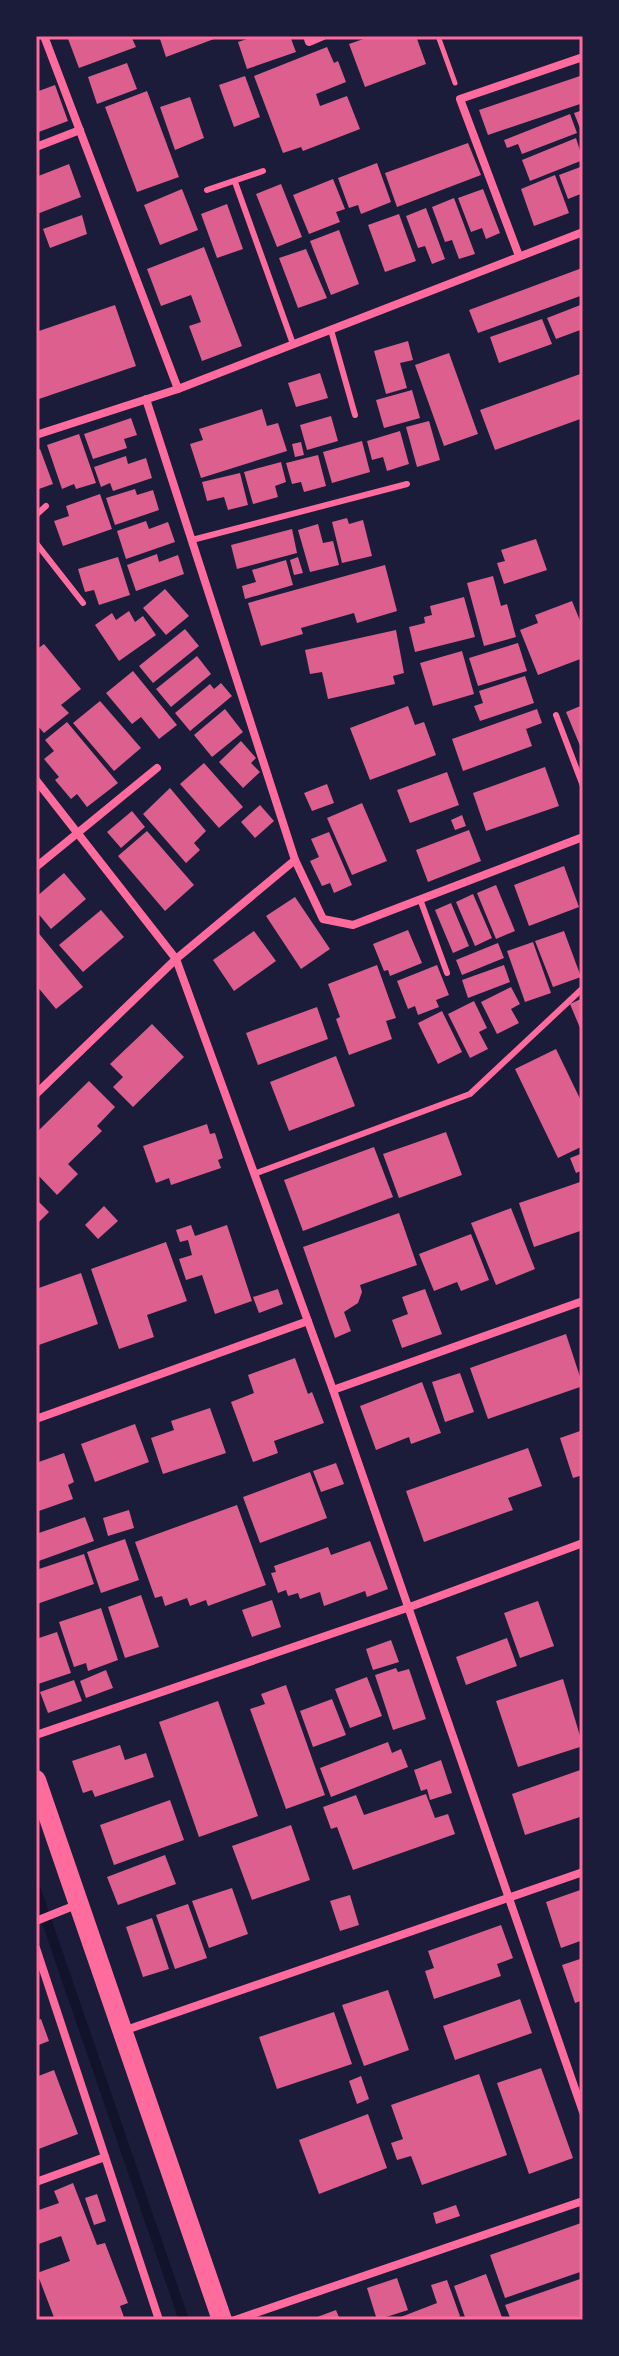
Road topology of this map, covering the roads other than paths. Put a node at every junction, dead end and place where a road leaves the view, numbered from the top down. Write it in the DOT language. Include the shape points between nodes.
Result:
graph roads {
  1 [pos="44,36"];
  2 [pos="307,36"];
  3 [pos="323,36"];
  4 [pos="583,57"];
  5 [pos="80,130"];
  6 [pos="36,147"];
  7 [pos="263,171"];
  8 [pos="235,182"];
  9 [pos="207,190"];
  10 [pos="583,232"];
  11 [pos="519,256"];
  12 [pos="331,330"];
  13 [pos="293,344"];
  14 [pos="178,389"];
  15 [pos="146,399"];
  16 [pos="355,415"];
  17 [pos="36,435"];
  18 [pos="407,484"];
  19 [pos="46,506"];
  20 [pos="36,515"];
  21 [pos="192,540"];
  22 [pos="36,543"];
  23 [pos="83,603"];
  24 [pos="556,715"];
  25 [pos="157,768"];
  26 [pos="36,780"];
  27 [pos="583,786"];
  28 [pos="78,833"];
  29 [pos="583,837"];
  30 [pos="295,860"];
  31 [pos="36,867"];
  32 [pos="420,899"];
  33 [pos="176,959"];
  34 [pos="447,973"];
  35 [pos="583,988"];
  36 [pos="36,1094"];
  37 [pos="254,1174"];
  38 [pos="583,1301"];
  39 [pos="308,1321"];
  40 [pos="333,1390"];
  41 [pos="36,1419"];
  42 [pos="583,1543"];
  43 [pos="407,1608"];
  44 [pos="36,1735"];
  45 [pos="36,1780"];
  46 [pos="583,1872"];
  47 [pos="509,1898"];
  48 [pos="69,1908"];
  49 [pos="36,1921"];
  50 [pos="36,1948"];
  51 [pos="123,2032"];
  52 [pos="583,2112"];
  53 [pos="105,2157"];
  54 [pos="36,2182"];
  55 [pos="583,2201"];
  56 [pos="159,2320"];
  57 [pos="222,2320"];
  58 [pos="235,2320"];
  1 -- 5 [label="street"];
  2 -- 3 [label="street" via="309,42"];
  4 -- 11 [label="street" via="460,99"];
  5 -- 6 [label="street"];
  5 -- 14 [label="street"];
  7 -- 8 [label="lane"];
  8 -- 9 [label="lane"];
  8 -- 13 [label="lane"];
  10 -- 11 [label="street"];
  11 -- 12 [label="street"];
  12 -- 13 [label="street"];
  12 -- 16 [label="lane"];
  13 -- 14 [label="street"];
  14 -- 15 [label="street"];
  15 -- 17 [label="street"];
  15 -- 21 [label="street"];
  18 -- 21 [label="lane"];
  19 -- 20 [label="lane"];
  21 -- 30 [label="street"];
  22 -- 23 [label="lane"];
  24 -- 27 [label="lane"];
  25 -- 28 [label="street"];
  26 -- 28 [label="street"];
  28 -- 31 [label="street"];
  28 -- 33 [label="street"];
  29 -- 32 [label="street"];
  30 -- 32 [label="street" via="323,919 353,925"];
  30 -- 33 [label="street"];
  32 -- 34 [label="lane"];
  33 -- 36 [label="street"];
  33 -- 37 [label="street"];
  35 -- 37 [label="lane" via="470,1094"];
  37 -- 39 [label="street"];
  38 -- 40 [label="street"];
  39 -- 40 [label="street"];
  39 -- 41 [label="street"];
  40 -- 43 [label="street"];
  42 -- 43 [label="street"];
  43 -- 44 [label="street"];
  43 -- 47 [label="street"];
  45 -- 48 [label="main road"];
  46 -- 47 [label="street"];
  47 -- 51 [label="street"];
  47 -- 52 [label="street"];
  48 -- 49 [label="street"];
  48 -- 51 [label="main road"];
  50 -- 53 [label="street"];
  51 -- 57 [label="main road"];
  53 -- 54 [label="street"];
  53 -- 56 [label="street"];
  55 -- 58 [label="street"];
}
